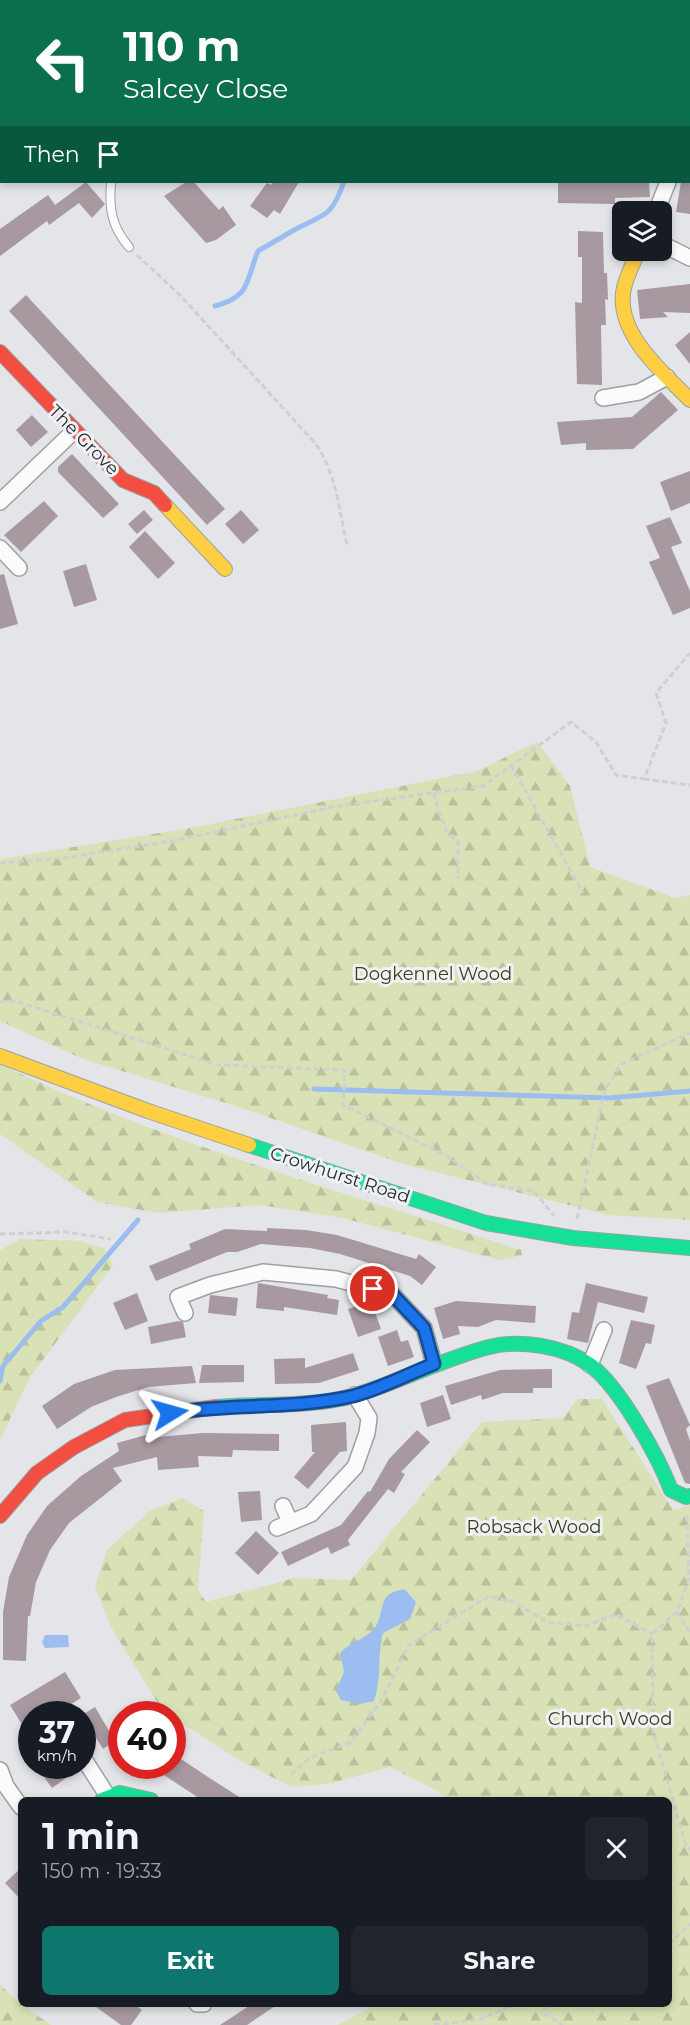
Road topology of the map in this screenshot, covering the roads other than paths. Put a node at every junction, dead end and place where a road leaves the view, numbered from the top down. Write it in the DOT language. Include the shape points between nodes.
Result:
graph roads {
  1 [pos="111,183"];
  2 [pos="668,183"];
  3 [pos="660,201"];
  4 [pos="129,247"];
  5 [pos="672,249"];
  6 [pos="690,258"];
  7 [pos="634,261"];
  8 [pos="0,352"];
  9 [pos="667,377"];
  10 [pos="603,398"];
  11 [pos="690,400"];
  12 [pos="73,432"];
  13 [pos="0,502"];
  14 [pos="0,548"];
  15 [pos="19,568"];
  16 [pos="225,569"];
  17 [pos="0,1056"];
  18 [pos="690,1248"];
  19 [pos="185,1313"];
  20 [pos="604,1330"];
  21 [pos="434,1364"];
  22 [pos="590,1365"];
  23 [pos="355,1395"];
  24 [pos="688,1496"];
  25 [pos="283,1506"];
  26 [pos="0,1516"];
  27 [pos="0,1770"];
  28 [pos="95,1779"];
  29 [pos="104,1797"];
  30 [pos="110,1797"];
  31 [pos="141,1797"];
  32 [pos="18,1803"];
  1 -- 4 [label="lane" via="110,215"];
  2 -- 3 [label="street"];
  5 -- 6 [label="street"];
  7 -- 9 [label="street" via="623,303 634,337"];
  8 -- 12 [label="street, The Grove"];
  9 -- 10 [label="street" via="639,392"];
  9 -- 11 [label="street"];
  12 -- 13 [label="street"];
  12 -- 16 [label="street, The Grove" via="123,480 154,493"];
  14 -- 15 [label="street"];
  17 -- 18 [label="street, Crowhurst Road" via="148,1111 486,1223 573,1238"];
  19 -- 21 [label="street" via="178,1297 262,1272 336,1279 392,1294 424,1328"];
  20 -- 22 [label="street"];
  21 -- 22 [label="street" via="492,1346 547,1345"];
  21 -- 23 [label="street"];
  22 -- 24 [label="street" via="622,1401 661,1463 671,1490"];
  23 -- 25 [label="street" via="369,1418 355,1467 311,1514 284,1525"];
  23 -- 26 [label="street" via="281,1406 246,1404 192,1409 125,1420 74,1447 37,1473"];
  27 -- 32 [label="street"];
  28 -- 29 [label="street"];
  30 -- 31 [label="street" via="128,1793"];
}
